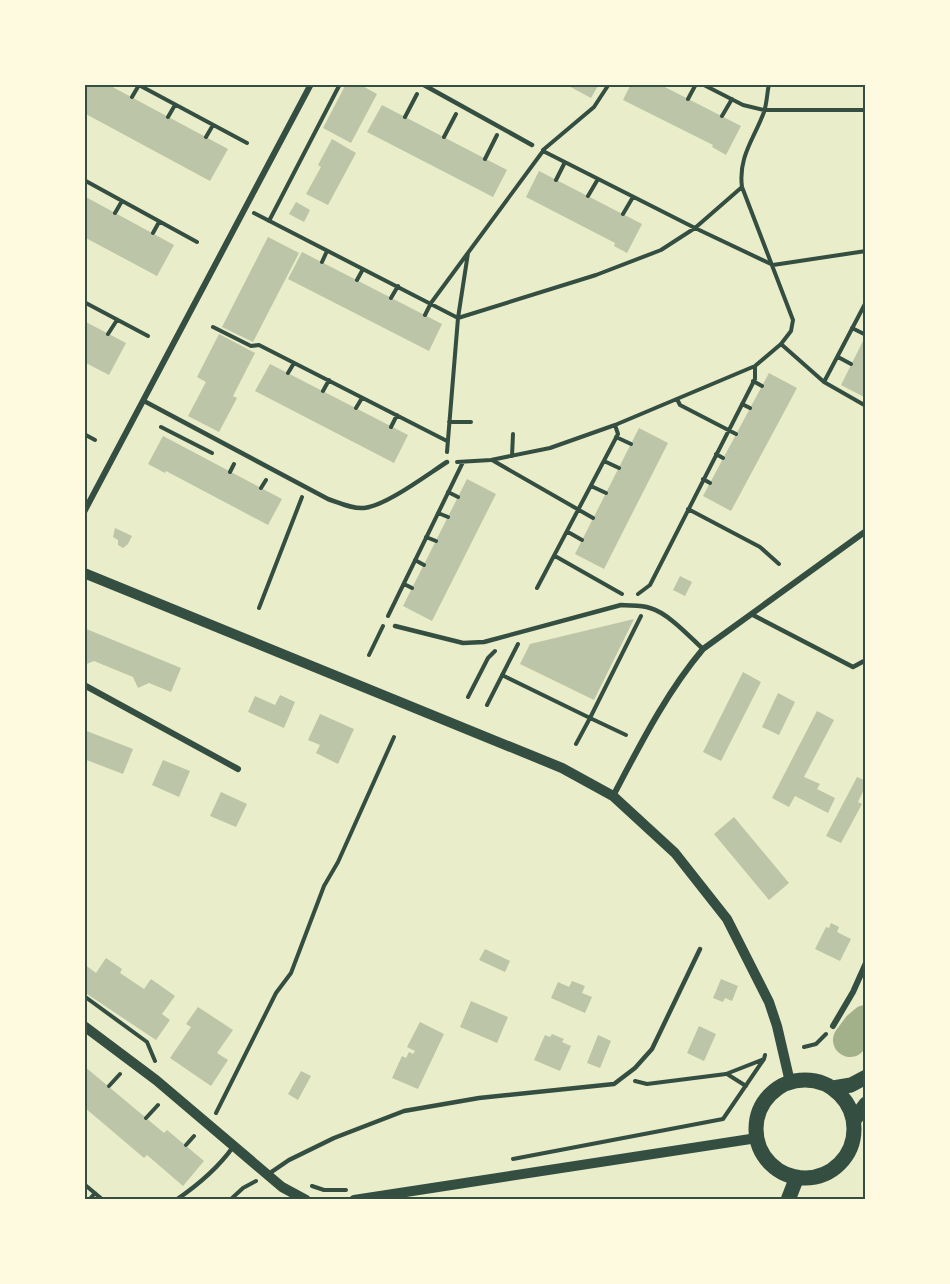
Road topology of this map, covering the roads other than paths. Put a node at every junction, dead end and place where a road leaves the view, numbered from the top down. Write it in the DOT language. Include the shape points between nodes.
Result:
graph roads {
  1 [pos="311,84"];
  2 [pos="422,84"];
  3 [pos="532,145"];
  4 [pos="144,401"];
  5 [pos="447,462"];
  6 [pos="84,512"];
  7 [pos="866,531"];
  8 [pos="84,573"];
  9 [pos="751,614"];
  10 [pos="395,626"];
  11 [pos="703,649"];
  12 [pos="866,660"];
  13 [pos="84,685"];
  14 [pos="238,769"];
  15 [pos="613,796"];
  16 [pos="700,949"];
  17 [pos="866,963"];
  18 [pos="84,1026"];
  19 [pos="833,1026"];
  20 [pos="866,1077"];
  21 [pos="790,1082"];
  22 [pos="833,1088"];
  23 [pos="866,1104"];
  24 [pos="854,1120"];
  25 [pos="757,1138"];
  26 [pos="233,1147"];
  27 [pos="267,1174"];
  28 [pos="797,1177"];
  29 [pos="352,1195"];
  30 [pos="176,1200"];
  31 [pos="306,1200"];
  32 [pos="788,1200"];
  1 -- 4 [label="street"];
  2 -- 3 [label="lane"];
  4 -- 5 [label="lane" via="349,507 365,508 382,502"];
  4 -- 6 [label="street"];
  7 -- 9 [label="street"];
  8 -- 15 [label="street" via="530,754"];
  9 -- 11 [label="street"];
  9 -- 12 [label="lane" via="853,667"];
  10 -- 11 [label="lane" via="463,643 484,642 621,605 641,606 662,614"];
  11 -- 15 [label="street" via="668,696"];
  13 -- 14 [label="street"];
  15 -- 21 [label="street" via="675,854 727,919 769,1002"];
  16 -- 27 [label="lane" via="652,1049 614,1084 480,1098 404,1111 334,1138"];
  17 -- 19 [label="street"];
  18 -- 26 [label="street" via="156,1080"];
  20 -- 22 [label="main road"];
  21 -- 22 [label="main road" via="820,1082"];
  21 -- 25 [label="main road" via="772,1093 760,1110"];
  22 -- 24 [label="main road" via="843,1097"];
  23 -- 24 [label="main road"];
  24 -- 28 [label="main road" via="854,1135 840,1163 812,1177"];
  25 -- 28 [label="main road" via="771,1164"];
  25 -- 29 [label="street"];
  26 -- 27 [label="street"];
  26 -- 30 [label="lane" via="194,1188"];
  27 -- 31 [label="street"];
  28 -- 32 [label="main road"];
}
